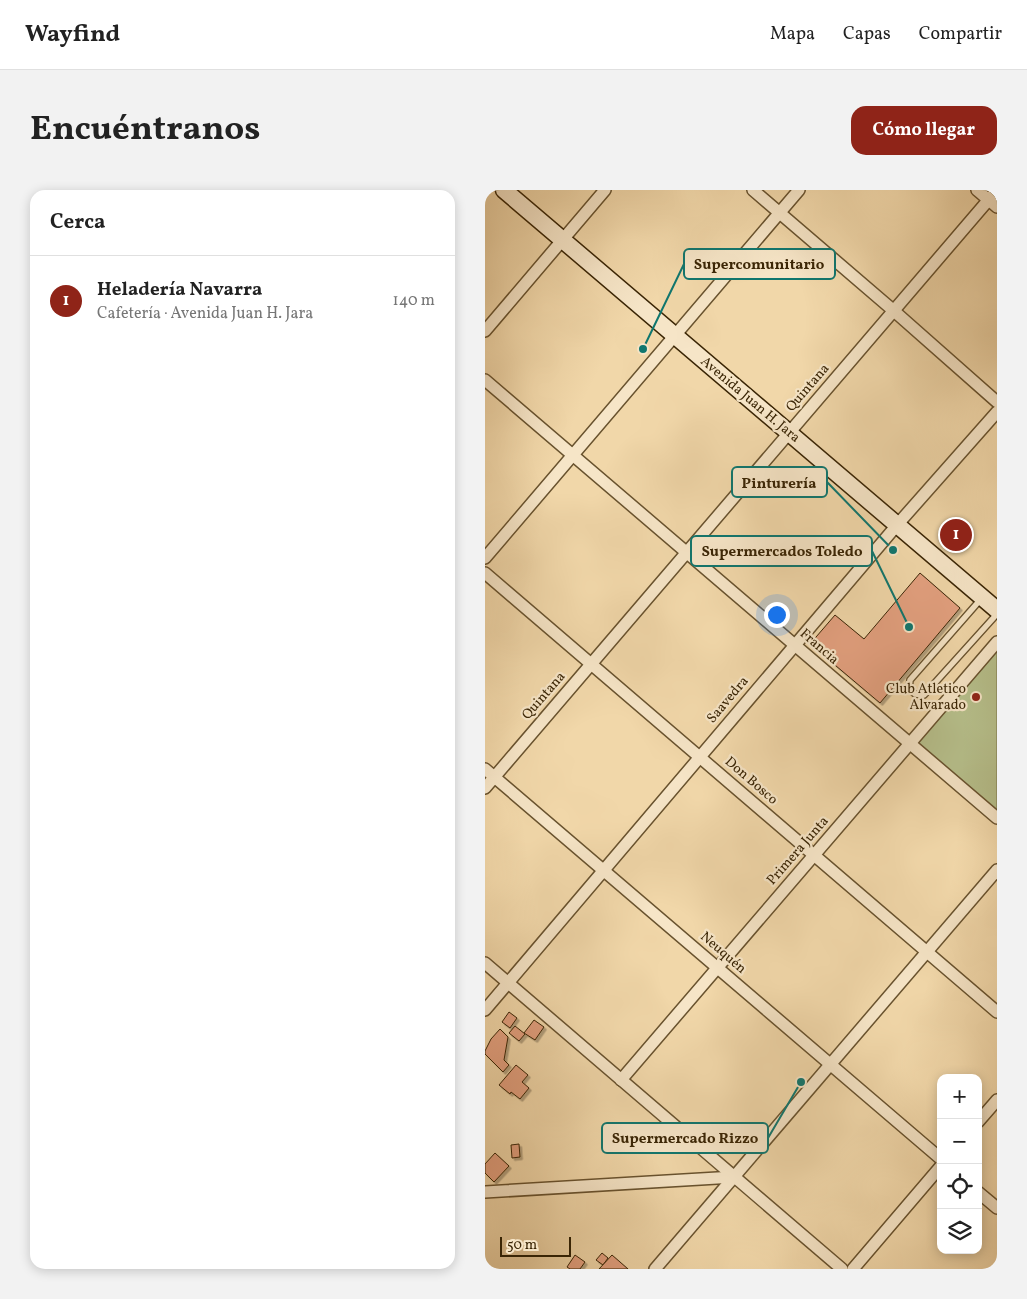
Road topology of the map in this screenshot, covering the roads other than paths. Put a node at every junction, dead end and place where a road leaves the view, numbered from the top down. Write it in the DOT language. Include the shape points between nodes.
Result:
graph roads {
  1 [pos="504,190"];
  2 [pos="605,190"];
  3 [pos="753,190"];
  4 [pos="799,190"];
  5 [pos="977,190"];
  6 [pos="997,190"];
  7 [pos="993,204"];
  8 [pos="780,213"];
  9 [pos="562,240"];
  10 [pos="894,311"];
  11 [pos="485,331"];
  12 [pos="675,336"];
  13 [pos="485,380"];
  14 [pos="997,402"];
  15 [pos="997,412"];
  16 [pos="789,433"];
  17 [pos="573,456"];
  18 [pos="897,525"];
  19 [pos="687,553"];
  20 [pos="485,558"];
  21 [pos="485,573"];
  22 [pos="982,598"];
  23 [pos="997,610"];
  24 [pos="997,614"];
  25 [pos="997,642"];
  26 [pos="795,645"];
  27 [pos="591,664"];
  28 [pos="910,744"];
  29 [pos="700,757"];
  30 [pos="485,769"];
  31 [pos="495,777"];
  32 [pos="485,788"];
  33 [pos="997,818"];
  34 [pos="814,855"];
  35 [pos="997,870"];
  36 [pos="604,871"];
  37 [pos="927,952"];
  38 [pos="485,963"];
  39 [pos="717,968"];
  40 [pos="509,983"];
  41 [pos="485,1010"];
  42 [pos="997,1012"];
  43 [pos="830,1065"];
  44 [pos="621,1080"];
  45 [pos="997,1100"];
  46 [pos="981,1119"];
  47 [pos="937,1156"];
  48 [pos="937,1171"];
  49 [pos="734,1177"];
  50 [pos="485,1192"];
  51 [pos="982,1195"];
  52 [pos="997,1208"];
  53 [pos="655,1269"];
  54 [pos="842,1269"];
  55 [pos="853,1269"];
  1 -- 9 [label="main road, Avenida Juan H. Jara"];
  2 -- 9 [label="street"];
  3 -- 8 [label="street"];
  4 -- 8 [label="street"];
  5 -- 7 [label="street"];
  6 -- 7 [label="street, Quintana"];
  7 -- 10 [label="street, Quintana"];
  8 -- 10 [label="street"];
  8 -- 12 [label="street"];
  9 -- 11 [label="street"];
  9 -- 12 [label="main road, Avenida Juan H. Jara"];
  10 -- 14 [label="street"];
  10 -- 16 [label="street, Quintana"];
  12 -- 16 [label="main road, Avenida Juan H. Jara"];
  12 -- 17 [label="street"];
  13 -- 17 [label="street, Francia"];
  15 -- 18 [label="street, Saavedra"];
  16 -- 18 [label="main road, Avenida Juan H. Jara"];
  16 -- 19 [label="street, Quintana"];
  17 -- 19 [label="street, Francia"];
  17 -- 20 [label="street"];
  18 -- 22 [label="main road, Avenida Juan H. Jara"];
  18 -- 26 [label="street, Saavedra"];
  19 -- 26 [label="street, Francia"];
  19 -- 27 [label="street, Quintana"];
  21 -- 27 [label="street, Don Bosco"];
  22 -- 23 [label="main road, Avenida Juan H. Jara"];
  22 -- 24 [label="lane" via="910,680 909,689 924,695"];
  25 -- 28 [label="street, Primera Junta"];
  26 -- 28 [label="street, Francia"];
  26 -- 29 [label="street, Saavedra"];
  27 -- 29 [label="street, Don Bosco"];
  27 -- 31 [label="street, Quintana"];
  28 -- 33 [label="street, Francia"];
  28 -- 34 [label="street, Primera Junta"];
  29 -- 34 [label="street, Don Bosco"];
  29 -- 36 [label="street, Saavedra"];
  30 -- 31 [label="street, Neuquén"];
  31 -- 32 [label="street, Quintana"];
  31 -- 36 [label="street, Neuquén"];
  34 -- 37 [label="street, Don Bosco"];
  34 -- 39 [label="street, Primera Junta"];
  35 -- 37 [label="street"];
  36 -- 39 [label="street, Neuquén"];
  36 -- 40 [label="street, Saavedra"];
  37 -- 42 [label="street, Don Bosco"];
  37 -- 43 [label="street"];
  38 -- 40 [label="street"];
  39 -- 43 [label="street, Neuquén"];
  39 -- 44 [label="street, Primera Junta"];
  40 -- 41 [label="street, Saavedra"];
  40 -- 44 [label="street"];
  43 -- 47 [label="street, Neuquén"];
  43 -- 49 [label="street"];
  44 -- 49 [label="street"];
  45 -- 46 [label="street"];
  48 -- 55 [label="street"];
  49 -- 50 [label="street"];
  49 -- 53 [label="street"];
  49 -- 54 [label="street"];
  51 -- 52 [label="street"];
}
